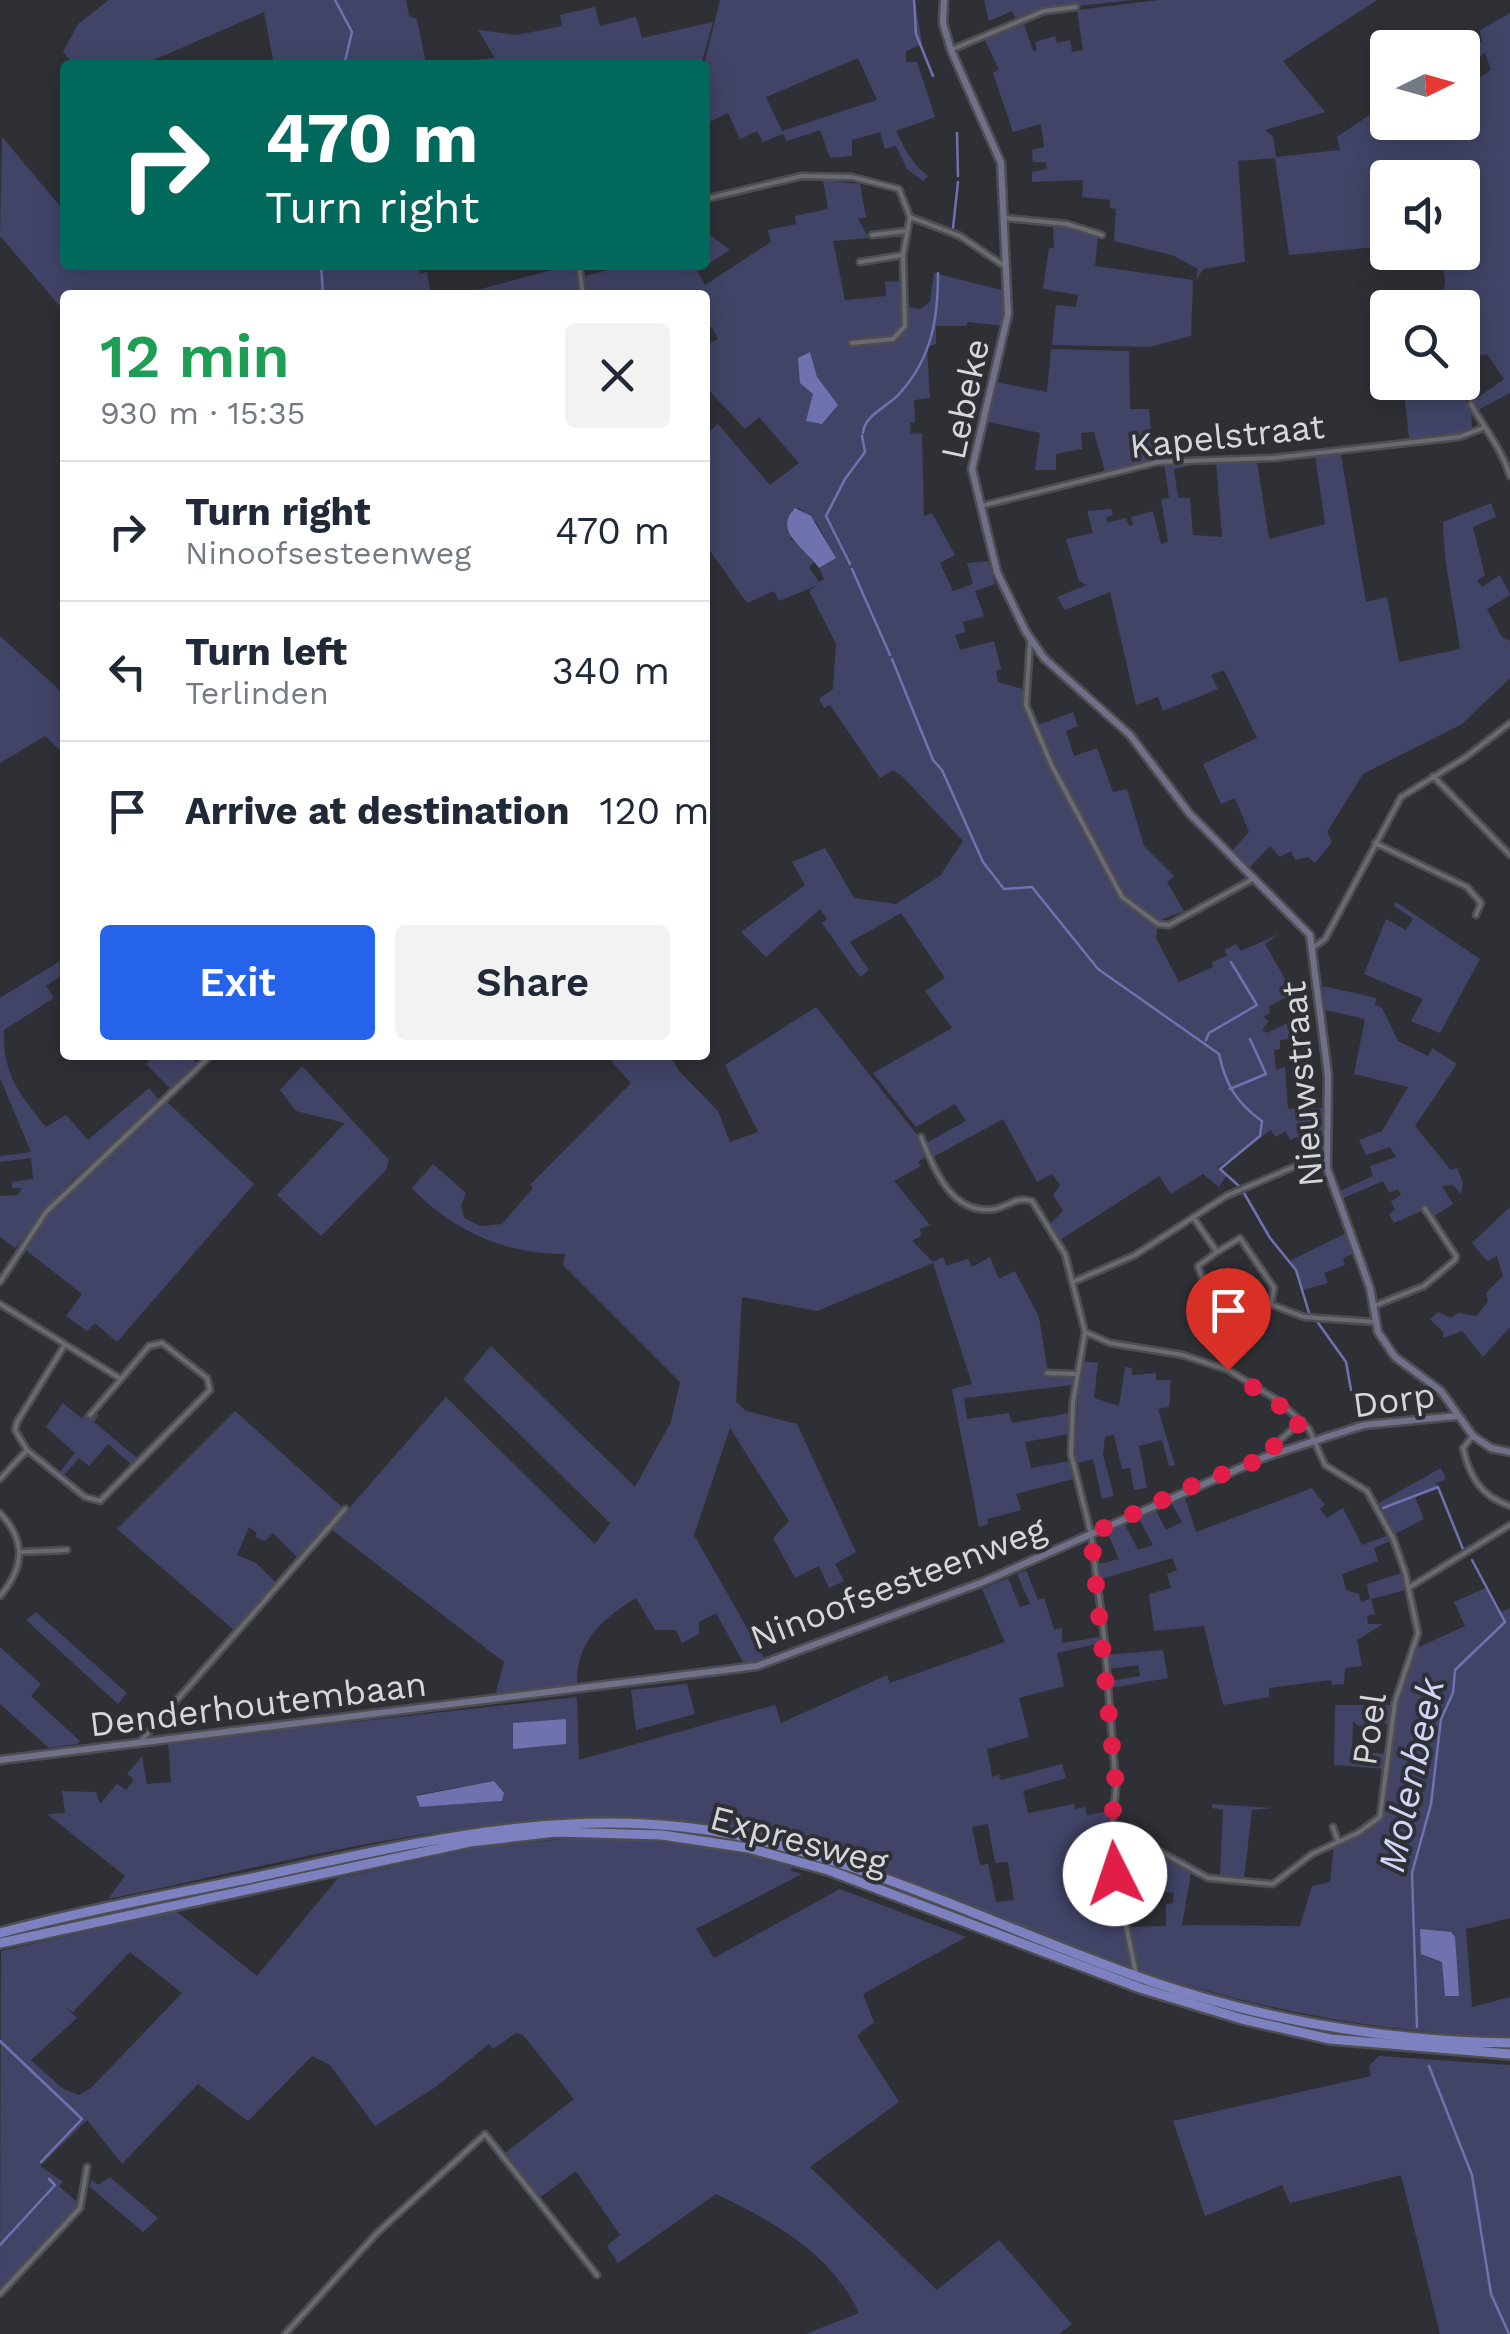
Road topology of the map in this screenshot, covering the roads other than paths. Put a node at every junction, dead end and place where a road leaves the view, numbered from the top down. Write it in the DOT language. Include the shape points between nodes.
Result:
graph roads {
  1 [pos="944,0"];
  2 [pos="1076,7"];
  3 [pos="951,50"];
  4 [pos="710,197"];
  5 [pos="910,217"];
  6 [pos="1005,218"];
  7 [pos="907,231"];
  8 [pos="872,234"];
  9 [pos="1102,236"];
  10 [pos="903,255"];
  11 [pos="860,262"];
  12 [pos="1007,268"];
  13 [pos="852,343"];
  14 [pos="1470,404"];
  15 [pos="1483,428"];
  16 [pos="1510,476"];
  17 [pos="978,507"];
  18 [pos="1030,640"];
  19 [pos="1510,722"];
  20 [pos="1432,775"];
  21 [pos="1375,843"];
  22 [pos="1510,855"];
  23 [pos="1253,878"];
  24 [pos="1476,915"];
  25 [pos="1314,947"];
  26 [pos="206,1060"];
  27 [pos="920,1138"];
  28 [pos="1326,1153"];
  29 [pos="1425,1209"];
  30 [pos="1193,1217"];
  31 [pos="1217,1252"];
  32 [pos="0,1282"];
  33 [pos="1072,1282"];
  34 [pos="0,1304"];
  35 [pos="1271,1304"];
  36 [pos="1374,1306"];
  37 [pos="1375,1322"];
  38 [pos="1084,1332"];
  39 [pos="65,1344"];
  40 [pos="1047,1373"];
  41 [pos="1076,1374"];
  42 [pos="120,1379"];
  43 [pos="90,1415"];
  44 [pos="1457,1416"];
  45 [pos="1302,1421"];
  46 [pos="1473,1436"];
  47 [pos="1314,1441"];
  48 [pos="26,1450"];
  49 [pos="1510,1452"];
  50 [pos="1275,1454"];
  51 [pos="0,1479"];
  52 [pos="1510,1506"];
  53 [pos="345,1510"];
  54 [pos="0,1512"];
  55 [pos="1510,1526"];
  56 [pos="1091,1534"];
  57 [pos="67,1550"];
  58 [pos="22,1552"];
  59 [pos="1410,1587"];
  60 [pos="0,1596"];
  61 [pos="523,1698"];
  62 [pos="140,1742"];
  63 [pos="0,1760"];
  64 [pos="1333,1827"];
  65 [pos="1338,1841"];
  66 [pos="1110,1852"];
  67 [pos="812,1860"];
  68 [pos="0,1933"];
  69 [pos="0,1943"];
  70 [pos="1137,1977"];
  71 [pos="1510,2044"];
  72 [pos="1510,2054"];
  73 [pos="86,2167"];
  74 [pos="597,2276"];
  75 [pos="0,2294"];
  76 [pos="286,2334"];
  1 -- 3 [label="street, Lebeke" via="942,24"];
  2 -- 3 [label="street" via="1044,12"];
  3 -- 6 [label="street, Lebeke" via="997,146"];
  4 -- 5 [label="street" via="794,177 852,177 899,189"];
  5 -- 7 [label="street"];
  5 -- 12 [label="street" via="960,236"];
  6 -- 9 [label="street" via="1067,224"];
  6 -- 12 [label="street, Lebeke"];
  7 -- 8 [label="street"];
  7 -- 10 [label="street"];
  10 -- 11 [label="street"];
  10 -- 13 [label="street" via="905,326 893,339"];
  12 -- 17 [label="street, Lebeke" via="1007,326 973,456"];
  14 -- 15 [label="street"];
  15 -- 16 [label="street" via="1500,446"];
  15 -- 17 [label="street, Kapelstraat" via="1459,437 1273,458 1134,466"];
  17 -- 18 [label="street, Lebeke" via="997,572"];
  18 -- 23 [label="street, Lebeke" via="1130,736 1189,813"];
  18 -- 23 [label="street, Lebeke" via="1026,705 1116,888 1158,924 1169,925"];
  19 -- 20 [label="street"];
  20 -- 21 [label="street" via="1401,797"];
  20 -- 22 [label="street"];
  21 -- 24 [label="street" via="1467,887 1481,903"];
  21 -- 25 [label="street" via="1325,939"];
  23 -- 25 [label="street, Lebeke"];
  25 -- 28 [label="street, Nieuwstraat" via="1328,1075"];
  26 -- 32 [label="street" via="46,1212"];
  27 -- 33 [label="street" via="954,1197 993,1209 1032,1201 1065,1254"];
  28 -- 30 [label="street"];
  28 -- 36 [label="street, Nieuwstraat"];
  29 -- 36 [label="street" via="1454,1260 1424,1286"];
  30 -- 31 [label="street"];
  30 -- 33 [label="street" via="1135,1255"];
  31 -- 35 [label="street" via="1240,1238 1274,1288"];
  31 -- 35 [label="street" via="1198,1266 1202,1278"];
  33 -- 38 [label="street"];
  34 -- 39 [label="street"];
  35 -- 37 [label="street" via="1304,1316"];
  36 -- 37 [label="street, Nieuwstraat"];
  37 -- 44 [label="street" via="1389,1351 1430,1380"];
  38 -- 41 [label="street"];
  38 -- 45 [label="street" via="1228,1370"];
  39 -- 42 [label="street"];
  39 -- 48 [label="street" via="17,1422"];
  40 -- 41 [label="street"];
  41 -- 56 [label="street" via="1072,1454"];
  42 -- 43 [label="street"];
  42 -- 48 [label="street" via="149,1346 162,1343 207,1378 210,1390 100,1501 85,1497"];
  44 -- 46 [label="street, Dorp"];
  44 -- 47 [label="street, Dorp" via="1364,1426"];
  45 -- 47 [label="street, Poel"];
  45 -- 50 [label="street, Ninoofsesteenweg" via="1274,1446"];
  46 -- 49 [label="street, Dorp"];
  46 -- 52 [label="street, Dorp" via="1462,1448 1480,1489"];
  47 -- 50 [label="street, Ninoofsesteenweg"];
  47 -- 59 [label="street, Poel" via="1325,1464 1354,1480 1375,1503"];
  48 -- 51 [label="street"];
  50 -- 56 [label="street, Ninoofsesteenweg"];
  53 -- 62 [label="street"];
  54 -- 58 [label="street"];
  55 -- 59 [label="street"];
  56 -- 61 [label="street, Ninoofsesteenweg" via="757,1666"];
  56 -- 66 [label="street" via="1116,1786"];
  57 -- 58 [label="street"];
  58 -- 60 [label="street"];
  59 -- 65 [label="street, Poel" via="1418,1632 1395,1702 1384,1808 1373,1825"];
  61 -- 62 [label="street, Denderhoutembaan"];
  62 -- 63 [label="street, Denderhoutembaan"];
  64 -- 65 [label="street"];
  65 -- 66 [label="street, Poel" via="1273,1884 1208,1878 1161,1852"];
  66 -- 70 [label="street"];
  67 -- 68 [label="highway, Expresweg" via="750,1838 661,1824 527,1824"];
  67 -- 69 [label="highway, Expresweg" via="662,1834 544,1833 441,1847"];
  67 -- 70 [label="highway, Expresweg"];
  67 -- 72 [label="highway, Expresweg" via="1140,1988 1242,2020 1346,2042"];
  70 -- 71 [label="highway, Expresweg" via="1328,2028"];
  73 -- 75 [label="street" via="80,2208"];
  74 -- 76 [label="street" via="485,2134 378,2233"];
}
